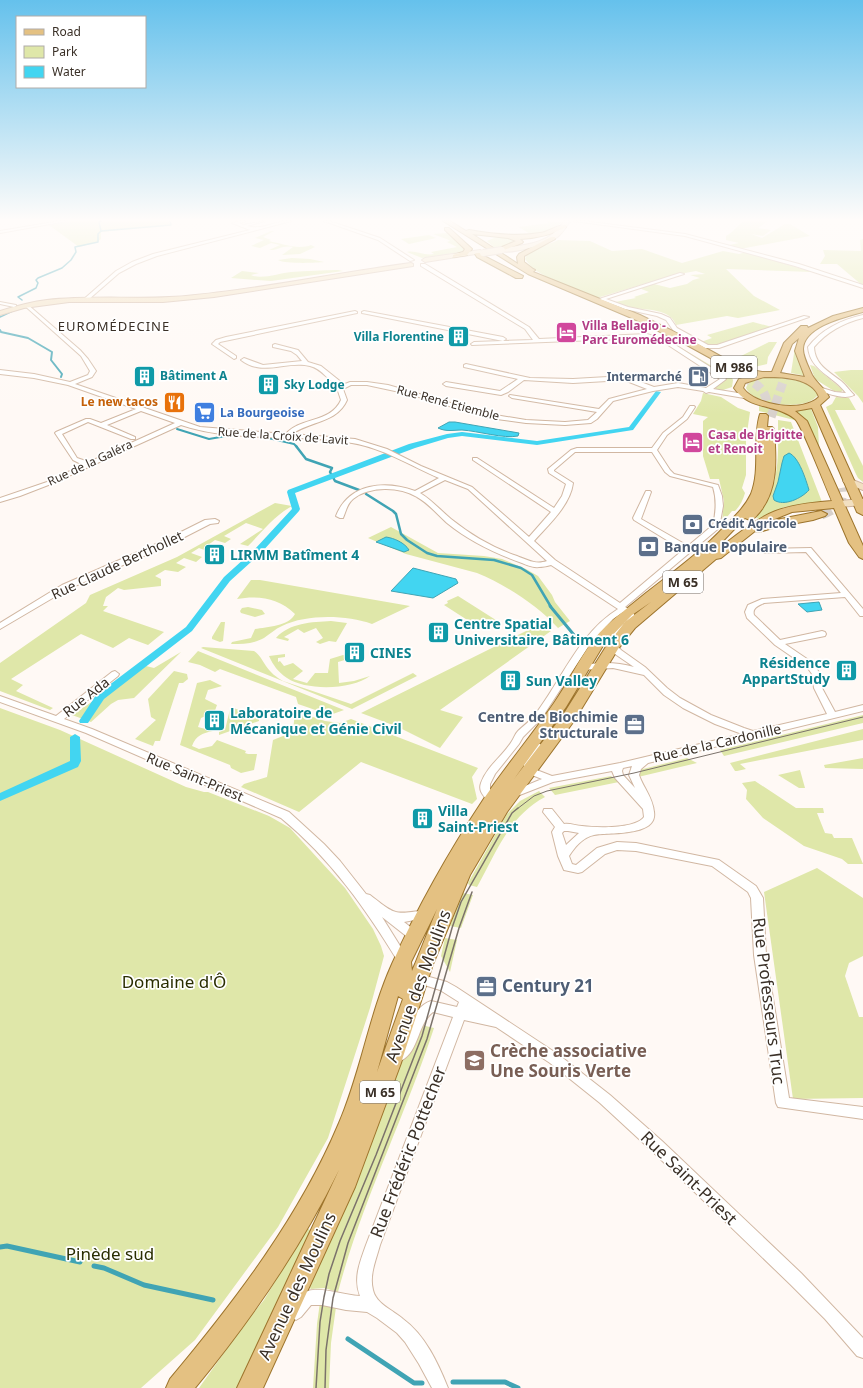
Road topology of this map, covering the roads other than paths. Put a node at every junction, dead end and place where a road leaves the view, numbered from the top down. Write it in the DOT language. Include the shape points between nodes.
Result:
graph roads {
  1 [pos="102,286"];
  2 [pos="263,286"];
  3 [pos="462,286"];
  4 [pos="543,286"];
  5 [pos="551,286"];
  6 [pos="560,286"];
  7 [pos="644,286"];
  8 [pos="88,298"];
  9 [pos="0,303"];
  10 [pos="27,305"];
  11 [pos="14,306"];
  12 [pos="601,306"];
  13 [pos="863,306"];
  14 [pos="863,310"];
  15 [pos="0,312"];
  16 [pos="659,314"];
  17 [pos="863,316"];
  18 [pos="652,317"];
  19 [pos="807,327"];
  20 [pos="655,334"];
  21 [pos="537,341"];
  22 [pos="516,342"];
  23 [pos="474,344"];
  24 [pos="275,346"];
  25 [pos="707,352"];
  26 [pos="771,360"];
  27 [pos="306,363"];
  28 [pos="466,366"];
  29 [pos="0,372"];
  30 [pos="776,372"];
  31 [pos="786,373"];
  32 [pos="763,375"];
  33 [pos="522,379"];
  34 [pos="740,382"];
  35 [pos="70,384"];
  36 [pos="446,384"];
  37 [pos="814,384"];
  38 [pos="344,385"];
  39 [pos="653,389"];
  40 [pos="706,391"];
  41 [pos="720,392"];
  42 [pos="823,393"];
  43 [pos="512,396"];
  44 [pos="748,398"];
  45 [pos="815,404"];
  46 [pos="692,407"];
  47 [pos="781,407"];
  48 [pos="141,409"];
  49 [pos="600,411"];
  50 [pos="180,423"];
  51 [pos="102,425"];
  52 [pos="287,436"];
  53 [pos="133,438"];
  54 [pos="654,450"];
  55 [pos="475,459"];
  56 [pos="88,464"];
  57 [pos="444,478"];
  58 [pos="845,484"];
  59 [pos="863,487"];
  60 [pos="648,492"];
  61 [pos="415,493"];
  62 [pos="0,500"];
  63 [pos="839,504"];
  64 [pos="861,506"];
  65 [pos="554,511"];
  66 [pos="784,511"];
  67 [pos="821,514"];
  68 [pos="340,516"];
  69 [pos="737,518"];
  70 [pos="215,521"];
  71 [pos="779,524"];
  72 [pos="743,537"];
  73 [pos="530,541"];
  74 [pos="689,550"];
  75 [pos="765,551"];
  76 [pos="863,555"];
  77 [pos="552,562"];
  78 [pos="706,563"];
  79 [pos="846,595"];
  80 [pos="624,610"];
  81 [pos="649,610"];
  82 [pos="863,614"];
  83 [pos="0,627"];
  84 [pos="822,634"];
  85 [pos="778,643"];
  86 [pos="612,648"];
  87 [pos="602,664"];
  88 [pos="583,668"];
  89 [pos="115,674"];
  90 [pos="647,675"];
  91 [pos="0,699"];
  92 [pos="863,708"];
  93 [pos="832,715"];
  94 [pos="58,719"];
  95 [pos="544,728"];
  96 [pos="753,734"];
  97 [pos="645,760"];
  98 [pos="618,770"];
  99 [pos="530,771"];
  100 [pos="551,779"];
  101 [pos="501,798"];
  102 [pos="647,806"];
  103 [pos="548,812"];
  104 [pos="561,828"];
  105 [pos="593,830"];
  106 [pos="563,856"];
  107 [pos="362,895"];
  108 [pos="426,914"];
  109 [pos="390,916"];
  110 [pos="414,936"];
  111 [pos="415,975"];
  112 [pos="466,1001"];
  113 [pos="431,1006"];
  114 [pos="461,1015"];
  115 [pos="501,1024"];
  116 [pos="390,1063"];
  117 [pos="863,1113"];
  118 [pos="371,1305"];
  119 [pos="863,1350"];
  120 [pos="250,1387"];
  121 [pos="179,1388"];
  122 [pos="440,1388"];
  1 -- 8 [label="street"];
  2 -- 8 [label="main road" via="188,298 140,301"];
  3 -- 21 [label="street" via="527,328"];
  4 -- 12 [label="main road, M 986"];
  5 -- 12 [label="main road, M 986"];
  6 -- 25 [label="main road, M 986" via="637,317"];
  7 -- 16 [label="street" via="601,299 627,308"];
  8 -- 10 [label="main road"];
  8 -- 11 [label="main road" via="43,300"];
  9 -- 11 [label="street"];
  10 -- 11 [label="main road"];
  10 -- 15 [label="main road"];
  10 -- 35 [label="street" via="80,352 91,366 93,371 90,376"];
  11 -- 15 [label="main road"];
  12 -- 20 [label="main road, M 986"];
  13 -- 19 [label="main road" via="834,314"];
  14 -- 19 [label="main road"];
  16 -- 18 [label="street"];
  16 -- 19 [label="street" via="668,319 675,329 707,347"];
  17 -- 42 [label="street" via="827,330 810,347 818,367 851,395"];
  19 -- 26 [label="main road" via="797,328 784,339"];
  19 -- 30 [label="main road" via="788,343"];
  19 -- 31 [label="main road" via="793,346"];
  19 -- 37 [label="main road" via="799,343 798,352"];
  20 -- 21 [label="street"];
  20 -- 34 [label="main road, M 986"];
  20 -- 40 [label="street" via="721,376 723,379"];
  21 -- 22 [label="street"];
  22 -- 23 [label="street"];
  22 -- 27 [label="street" via="355,312 226,339 215,344 234,357 242,357 263,368"];
  24 -- 27 [label="street" via="296,350"];
  25 -- 26 [label="main road" via="745,368 757,368"];
  25 -- 32 [label="main road, M 986" via="739,370"];
  26 -- 32 [label="main road" via="771,371"];
  27 -- 38 [label="street" via="322,368 334,383"];
  28 -- 33 [label="street"];
  29 -- 35 [label="street, Rue de la Croix de Lavit"];
  32 -- 34 [label="main road"];
  32 -- 37 [label="main road" via="789,376"];
  33 -- 36 [label="street" via="501,393"];
  33 -- 39 [label="street" via="573,381 625,378"];
  34 -- 41 [label="street"];
  34 -- 44 [label="main road"];
  35 -- 48 [label="street, Rue de la Croix de Lavit"];
  37 -- 42 [label="main road"];
  38 -- 49 [label="street, Rue René Etiemble" via="397,389 429,397 463,410 525,421 583,422 593,420"];
  38 -- 52 [label="street" via="340,388 344,399 339,408 321,420 292,430"];
  39 -- 40 [label="street, Rue René Etiemble" via="674,385"];
  39 -- 49 [label="street, Rue René Etiemble" via="611,400"];
  40 -- 41 [label="street, Rue René Etiemble"];
  41 -- 44 [label="street"];
  42 -- 45 [label="main road" via="823,399"];
  43 -- 49 [label="street"];
  44 -- 47 [label="main road"];
  44 -- 69 [label="main road" via="756,410 750,491"];
  45 -- 47 [label="main road"];
  45 -- 58 [label="main road" via="824,424 822,445"];
  46 -- 54 [label="street" via="685,419 670,429"];
  47 -- 63 [label="main road" via="802,421"];
  48 -- 50 [label="street, Rue de la Croix de Lavit"];
  48 -- 51 [label="street"];
  50 -- 52 [label="street, Rue de la Croix de Lavit" via="211,431"];
  50 -- 56 [label="street, Rue de la Galéra"];
  51 -- 53 [label="street"];
  51 -- 56 [label="street" via="88,420 58,433 75,459"];
  52 -- 57 [label="street, Rue de la Croix de Lavit" via="355,441 391,453"];
  54 -- 65 [label="street" via="573,451 551,469 551,472 570,482 571,488"];
  54 -- 74 [label="street" via="672,475 716,486 720,505 716,526"];
  55 -- 65 [label="street"];
  56 -- 62 [label="street, Rue de la Galéra" via="18,495"];
  57 -- 61 [label="street"];
  57 -- 73 [label="street, Rue de la Croix de Lavit" via="470,488"];
  58 -- 59 [label="main road"];
  58 -- 64 [label="main road"];
  60 -- 74 [label="street" via="638,520"];
  61 -- 68 [label="street" via="394,487 366,490 343,505"];
  61 -- 77 [label="street" via="436,507 446,519 467,535 485,546 538,566"];
  63 -- 64 [label="main road"];
  63 -- 66 [label="main road, Avenue des Moulins"];
  63 -- 76 [label="main road" via="855,543"];
  65 -- 73 [label="street"];
  66 -- 71 [label="main road"];
  66 -- 72 [label="main road, Avenue des Moulins" via="756,525"];
  67 -- 71 [label="main road"];
  69 -- 78 [label="main road, Avenue des Moulins / M 65" via="748,508 757,492 761,469 760,451 767,416 771,473 763,502"];
  69 -- 80 [label="main road, Avenue des Moulins / M 65" via="721,537 648,598"];
  70 -- 83 [label="street, Rue Claude Berthollet" via="65,587"];
  71 -- 72 [label="main road" via="765,526"];
  72 -- 78 [label="main road, Avenue des Moulins"];
  73 -- 77 [label="street, Rue de la Croix de Lavit"];
  74 -- 80 [label="street"];
  75 -- 79 [label="street" via="808,550"];
  77 -- 80 [label="street, Rue de la Croix de Lavit"];
  78 -- 81 [label="main road, Avenue des Moulins / M 65"];
  79 -- 82 [label="street"];
  79 -- 85 [label="street" via="762,601 751,607 750,616"];
  80 -- 81 [label="street"];
  80 -- 86 [label="street, Avenue des Moulins" via="631,616 609,641"];
  80 -- 88 [label="main road, Avenue des Moulins / M 65"];
  80 -- 101 [label="street, Avenue des Moulins" via="615,613 592,635 537,718 518,736 485,782 485,788"];
  81 -- 86 [label="main road, Avenue des Moulins / M 65" via="630,625"];
  84 -- 85 [label="street"];
  85 -- 93 [label="street" via="814,669 818,688"];
  86 -- 87 [label="main road, Avenue des Moulins / M 65"];
  86 -- 90 [label="street" via="640,666"];
  87 -- 88 [label="street"];
  87 -- 90 [label="street" via="632,668"];
  87 -- 99 [label="main road, Avenue des Moulins / M 65" via="569,718"];
  88 -- 95 [label="main road, Avenue des Moulins / M 65"];
  89 -- 94 [label="street, Rue Ada"];
  90 -- 96 [label="street" via="668,694 695,711"];
  91 -- 94 [label="street, Rue Saint-Priest"];
  92 -- 93 [label="street, Rue de la Cardonille"];
  93 -- 96 [label="street, Rue de la Cardonille"];
  94 -- 107 [label="street, Rue Saint-Priest" via="278,811 310,836"];
  95 -- 99 [label="street, Avenue des Moulins" via="547,733 527,761"];
  95 -- 101 [label="main road, Avenue des Moulins / M 65"];
  96 -- 97 [label="street, Rue de la Cardonille"];
  97 -- 98 [label="street, Rue de la Cardonille"];
  97 -- 102 [label="street" via="636,768 634,775"];
  98 -- 100 [label="street, Rue de la Cardonille"];
  98 -- 102 [label="street"];
  99 -- 100 [label="street"];
  99 -- 101 [label="main road, Avenue des Moulins / M 65"];
  100 -- 101 [label="street, Rue de la Cardonille"];
  101 -- 108 [label="main road, Avenue des Moulins / M 65" via="438,888"];
  101 -- 111 [label="main road, Avenue des Moulins / M 65"];
  102 -- 105 [label="street" via="650,814 645,824 638,827"];
  103 -- 104 [label="street"];
  104 -- 105 [label="street"];
  104 -- 106 [label="street" via="557,834"];
  105 -- 106 [label="street" via="582,834"];
  106 -- 117 [label="street, Rue Professeurs Truc" via="568,867 578,869 601,852 618,846 636,847 715,863 752,889 757,898 760,955 783,1103"];
  107 -- 109 [label="street, Rue Saint-Priest"];
  107 -- 111 [label="street, Rue Saint-Priest"];
  108 -- 109 [label="street" via="402,918"];
  108 -- 110 [label="main road, Avenue des Moulins / M 65"];
  109 -- 110 [label="street, Rue Saint-Priest"];
  110 -- 111 [label="main road" via="420,942"];
  111 -- 112 [label="street, Rue Saint-Priest" via="442,986"];
  111 -- 113 [label="street, Rue Saint-Priest"];
  111 -- 116 [label="main road, Avenue des Moulins / M 65"];
  111 -- 121 [label="main road, Avenue des Moulins / M 65" via="391,986 366,1077 348,1127 320,1188 285,1245 232,1322"];
  112 -- 114 [label="street, Rue Frédéric Pottecher"];
  112 -- 115 [label="street, Rue Saint-Priest"];
  113 -- 114 [label="street, Rue Saint-Priest"];
  113 -- 116 [label="street" via="417,1019 406,1049"];
  114 -- 115 [label="street, Rue Saint-Priest"];
  114 -- 118 [label="street, Rue Frédéric Pottecher" via="452,1032 373,1245 364,1274 365,1290"];
  115 -- 119 [label="street, Rue Saint-Priest" via="586,1083 623,1115 846,1329"];
  116 -- 120 [label="main road, Avenue des Moulins / M 65" via="344,1187"];
  118 -- 120 [label="street" via="324,1297 310,1297 305,1300 299,1305 277,1350"];
  118 -- 122 [label="street" via="405,1330 428,1361"];
}
